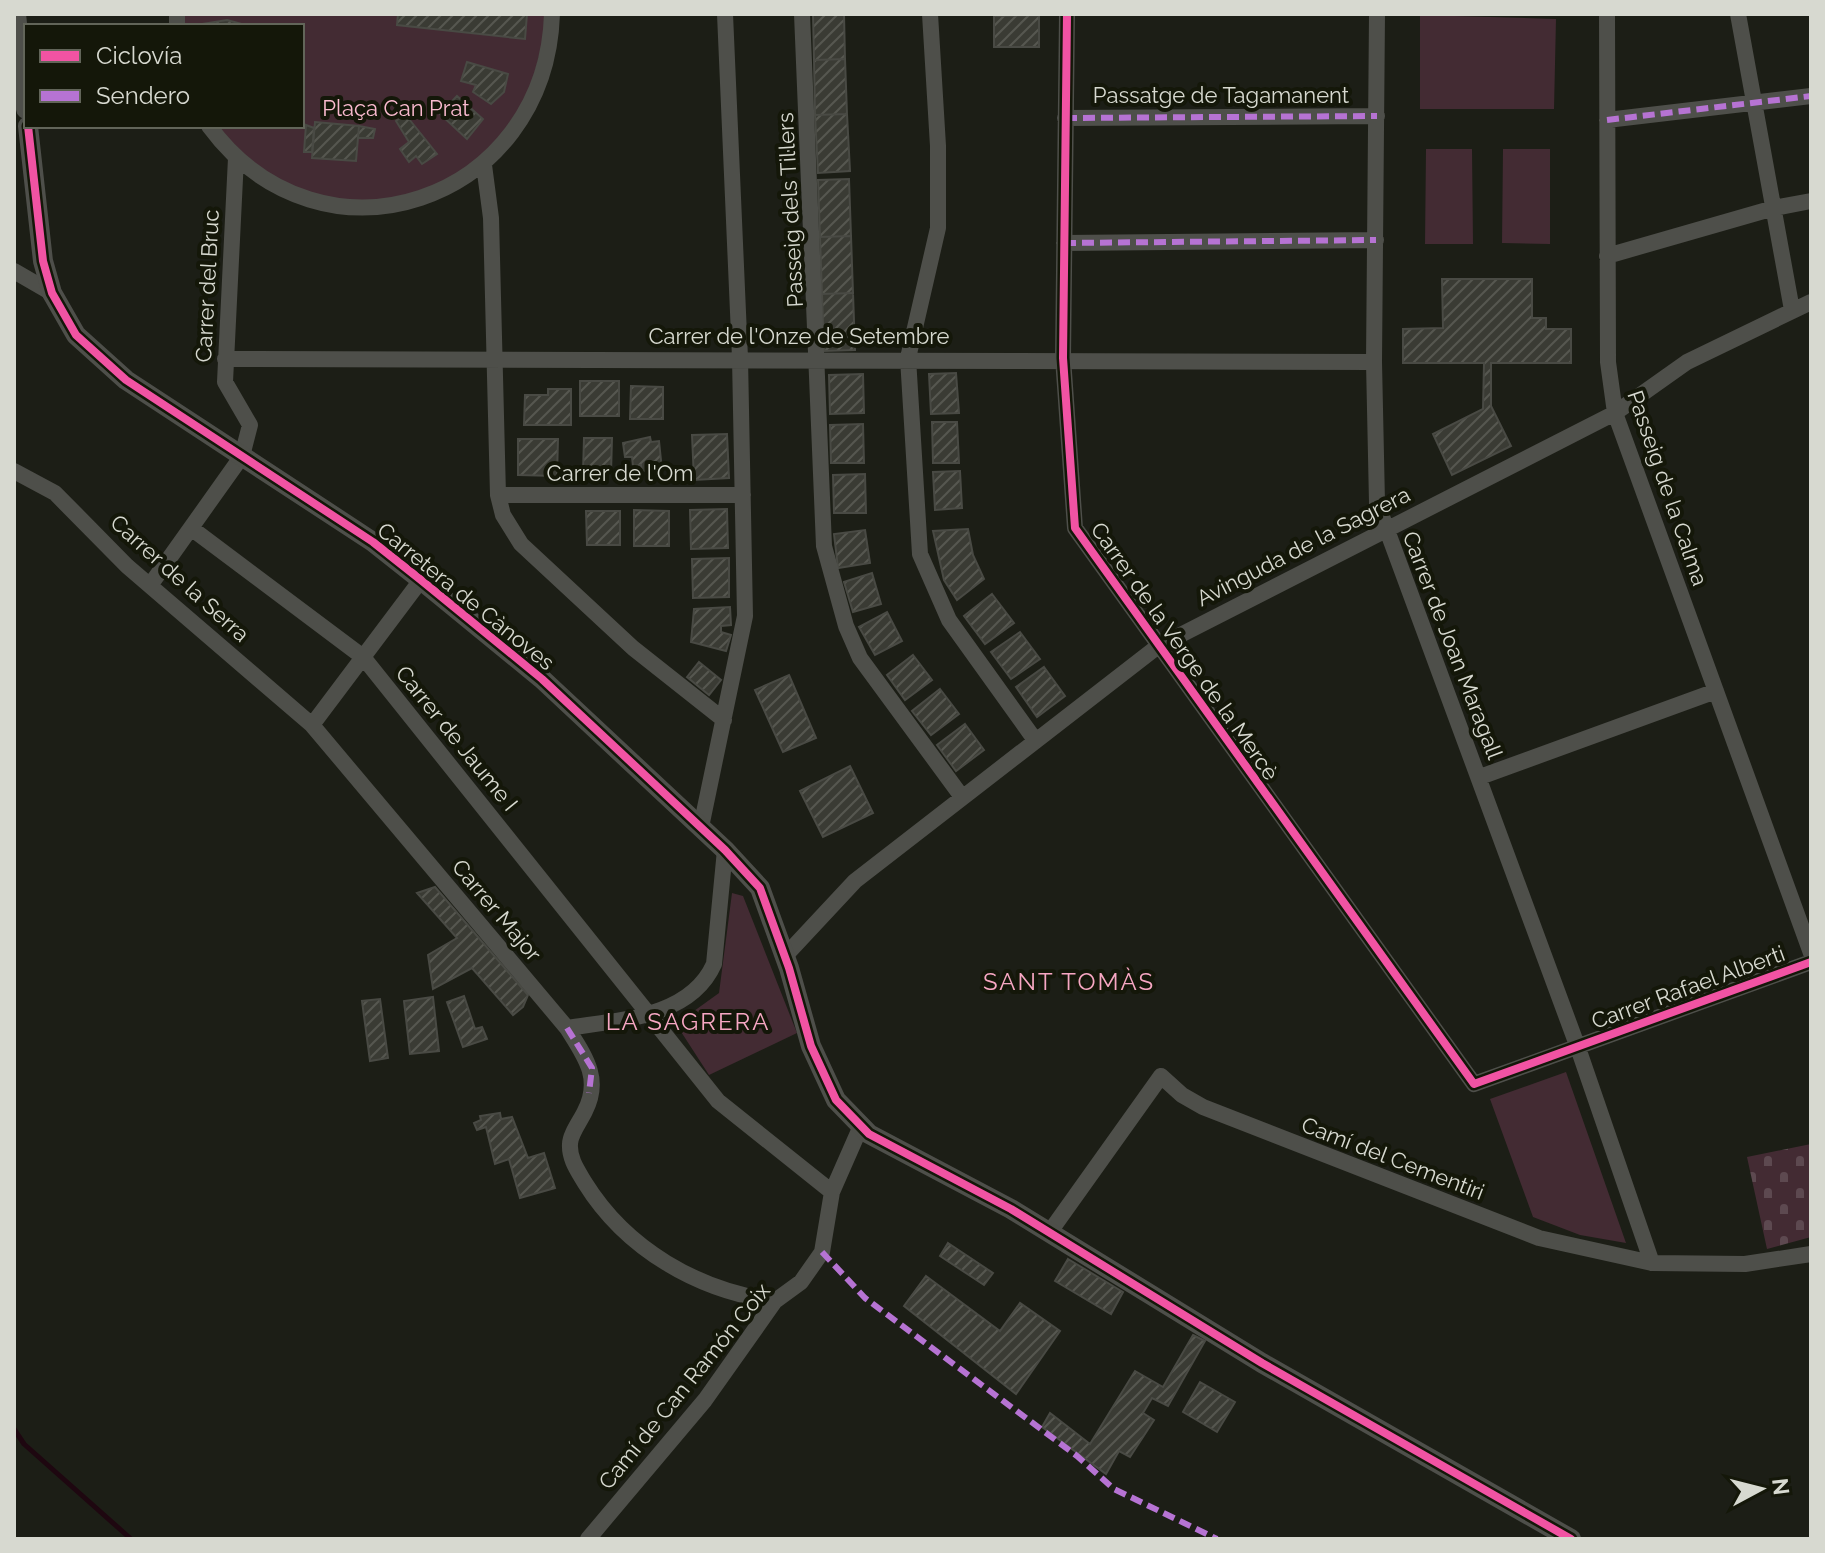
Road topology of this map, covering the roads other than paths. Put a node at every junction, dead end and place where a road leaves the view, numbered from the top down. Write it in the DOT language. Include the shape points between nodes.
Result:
graph roads {
  1 [pos="16,14"];
  2 [pos="552,14"];
  3 [pos="725,14"];
  4 [pos="802,14"];
  5 [pos="930,14"];
  6 [pos="1067,14"];
  7 [pos="1377,14"];
  8 [pos="1607,14"];
  9 [pos="1738,14"];
  10 [pos="24,90"];
  11 [pos="1811,96"];
  12 [pos="1755,102"];
  13 [pos="1377,116"];
  14 [pos="1065,118"];
  15 [pos="1607,120"];
  16 [pos="28,128"];
  17 [pos="211,128"];
  18 [pos="236,158"];
  19 [pos="484,165"];
  20 [pos="1811,201"];
  21 [pos="1774,208"];
  22 [pos="1376,240"];
  23 [pos="1064,243"];
  24 [pos="1607,256"];
  25 [pos="14,271"];
  26 [pos="52,293"];
  27 [pos="1811,302"];
  28 [pos="1792,310"];
  29 [pos="496,358"];
  30 [pos="740,358"];
  31 [pos="819,358"];
  32 [pos="908,358"];
  33 [pos="1063,358"];
  34 [pos="225,359"];
  35 [pos="1374,362"];
  36 [pos="1615,413"];
  37 [pos="242,456"];
  38 [pos="14,471"];
  39 [pos="498,495"];
  40 [pos="743,495"];
  41 [pos="191,528"];
  42 [pos="1385,528"];
  43 [pos="421,580"];
  44 [pos="151,584"];
  45 [pos="1157,647"];
  46 [pos="363,657"];
  47 [pos="1716,691"];
  48 [pos="724,720"];
  49 [pos="312,725"];
  50 [pos="1035,740"];
  51 [pos="1480,777"];
  52 [pos="962,797"];
  53 [pos="701,827"];
  54 [pos="725,850"];
  55 [pos="1811,953"];
  56 [pos="785,956"];
  57 [pos="1811,962"];
  58 [pos="651,1015"];
  59 [pos="567,1028"];
  60 [pos="1577,1045"];
  61 [pos="861,1126"];
  62 [pos="832,1192"];
  63 [pos="1049,1233"];
  64 [pos="1811,1254"];
  65 [pos="1652,1263"];
  66 [pos="775,1301"];
  67 [pos="588,1539"];
  68 [pos="1571,1539"];
  1 -- 10 [label="street"];
  2 -- 19 [label="street" via="541,82 522,122"];
  3 -- 30 [label="street"];
  4 -- 31 [label="street, Passeig dels Til·lers"];
  5 -- 32 [label="street" via="938,228"];
  6 -- 14 [label="street, Carrer de la Verge de la Mercè"];
  7 -- 13 [label="street, Carrer de Joan Maragall"];
  8 -- 15 [label="street, Passeig de la Calma"];
  9 -- 12 [label="street"];
  11 -- 12 [label="street"];
  12 -- 15 [label="street"];
  12 -- 21 [label="street"];
  13 -- 14 [label="street, Passatge de Tagamanent"];
  13 -- 22 [label="street, Carrer de Joan Maragall"];
  14 -- 23 [label="street, Carrer de la Verge de la Mercè"];
  15 -- 24 [label="street, Passeig de la Calma"];
  16 -- 26 [label="street, Carretera de Cànoves" via="43,261"];
  17 -- 18 [label="street"];
  18 -- 19 [label="street" via="269,183 349,207 412,202 450,187"];
  18 -- 34 [label="street, Carrer del Bruc"];
  19 -- 29 [label="street"];
  20 -- 21 [label="street"];
  21 -- 24 [label="street"];
  21 -- 28 [label="street"];
  22 -- 23 [label="street"];
  22 -- 35 [label="street, Carrer de Joan Maragall"];
  23 -- 33 [label="street, Carrer de la Verge de la Mercè"];
  24 -- 36 [label="street, Passeig de la Calma" via="1608,362"];
  25 -- 26 [label="street"];
  26 -- 37 [label="street, Carretera de Cànoves" via="76,335 126,380"];
  27 -- 28 [label="street, Avinguda de la Sagrera"];
  28 -- 36 [label="street, Avinguda de la Sagrera" via="1687,362"];
  29 -- 30 [label="street, Carrer de l'Onze de Setembre"];
  29 -- 34 [label="street, Carrer de l'Onze de Setembre"];
  29 -- 39 [label="street"];
  30 -- 31 [label="street, Carrer de l'Onze de Setembre"];
  30 -- 40 [label="street"];
  31 -- 32 [label="street, Carrer de l'Onze de Setembre"];
  31 -- 52 [label="street, Passeig dels Til·lers" via="824,546 846,626 860,658"];
  32 -- 33 [label="street, Carrer de l'Onze de Setembre"];
  32 -- 50 [label="street" via="924,567 949,620"];
  33 -- 35 [label="street, Carrer de l'Onze de Setembre"];
  33 -- 45 [label="street, Carrer de la Verge de la Mercè" via="1075,528"];
  34 -- 37 [label="street, Carrer del Bruc" via="225,382 250,425"];
  35 -- 42 [label="street, Carrer de Joan Maragall" via="1377,503"];
  36 -- 42 [label="street, Avinguda de la Sagrera"];
  36 -- 47 [label="street, Passeig de la Calma"];
  37 -- 41 [label="street"];
  37 -- 43 [label="street, Carretera de Cànoves"];
  38 -- 44 [label="street, Carrer de la Serra" via="55,493"];
  39 -- 40 [label="street, Carrer de l'Om"];
  39 -- 48 [label="street" via="521,544 633,648"];
  40 -- 48 [label="street" via="745,616"];
  41 -- 44 [label="street"];
  41 -- 46 [label="street, Carrer de Jaume I"];
  42 -- 45 [label="street, Avinguda de la Sagrera"];
  42 -- 51 [label="street, Carrer de Joan Maragall"];
  43 -- 46 [label="street"];
  43 -- 53 [label="street, Carretera de Cànoves" via="542,679"];
  44 -- 49 [label="street, Carrer de la Serra"];
  45 -- 50 [label="street, Avinguda de la Sagrera"];
  45 -- 60 [label="street, Carrer de la Verge de la Mercè" via="1474,1084"];
  46 -- 49 [label="street"];
  46 -- 58 [label="street, Carrer de Jaume I"];
  47 -- 51 [label="street"];
  47 -- 55 [label="street, Passeig de la Calma"];
  48 -- 53 [label="street"];
  49 -- 59 [label="street, Carrer Major"];
  50 -- 52 [label="street, Avinguda de la Sagrera"];
  51 -- 60 [label="street, Carrer de Joan Maragall"];
  52 -- 56 [label="street, Avinguda de la Sagrera" via="855,881"];
  53 -- 54 [label="street, Carretera de Cànoves"];
  54 -- 56 [label="street, Carretera de Cànoves" via="760,888"];
  54 -- 58 [label="street" via="714,964 708,978"];
  56 -- 61 [label="street, Carretera de Cànoves" via="811,1046 836,1100"];
  57 -- 60 [label="street, Carrer Rafael Alberti"];
  58 -- 59 [label="street"];
  58 -- 62 [label="street, Carrer de Jaume I" via="718,1101"];
  59 -- 66 [label="street, Carrer Major" via="592,1068 588,1106 569,1142 572,1162 595,1199 630,1238 686,1275 735,1296"];
  60 -- 65 [label="street, Carrer de Joan Maragall"];
  61 -- 62 [label="street, Camí de Can Ramón Coix"];
  61 -- 63 [label="street, Carretera de Cànoves"];
  62 -- 66 [label="street, Camí de Can Ramón Coix" via="822,1252 801,1282"];
  63 -- 65 [label="street, Camí del Cementiri" via="1161,1076 1203,1107 1392,1183 1539,1238"];
  63 -- 68 [label="street, Carretera de Cànoves" via="1262,1363"];
  64 -- 65 [label="street, Camí del Cementiri" via="1745,1264"];
  66 -- 67 [label="street, Camí de Can Ramón Coix" via="705,1400"];
}
